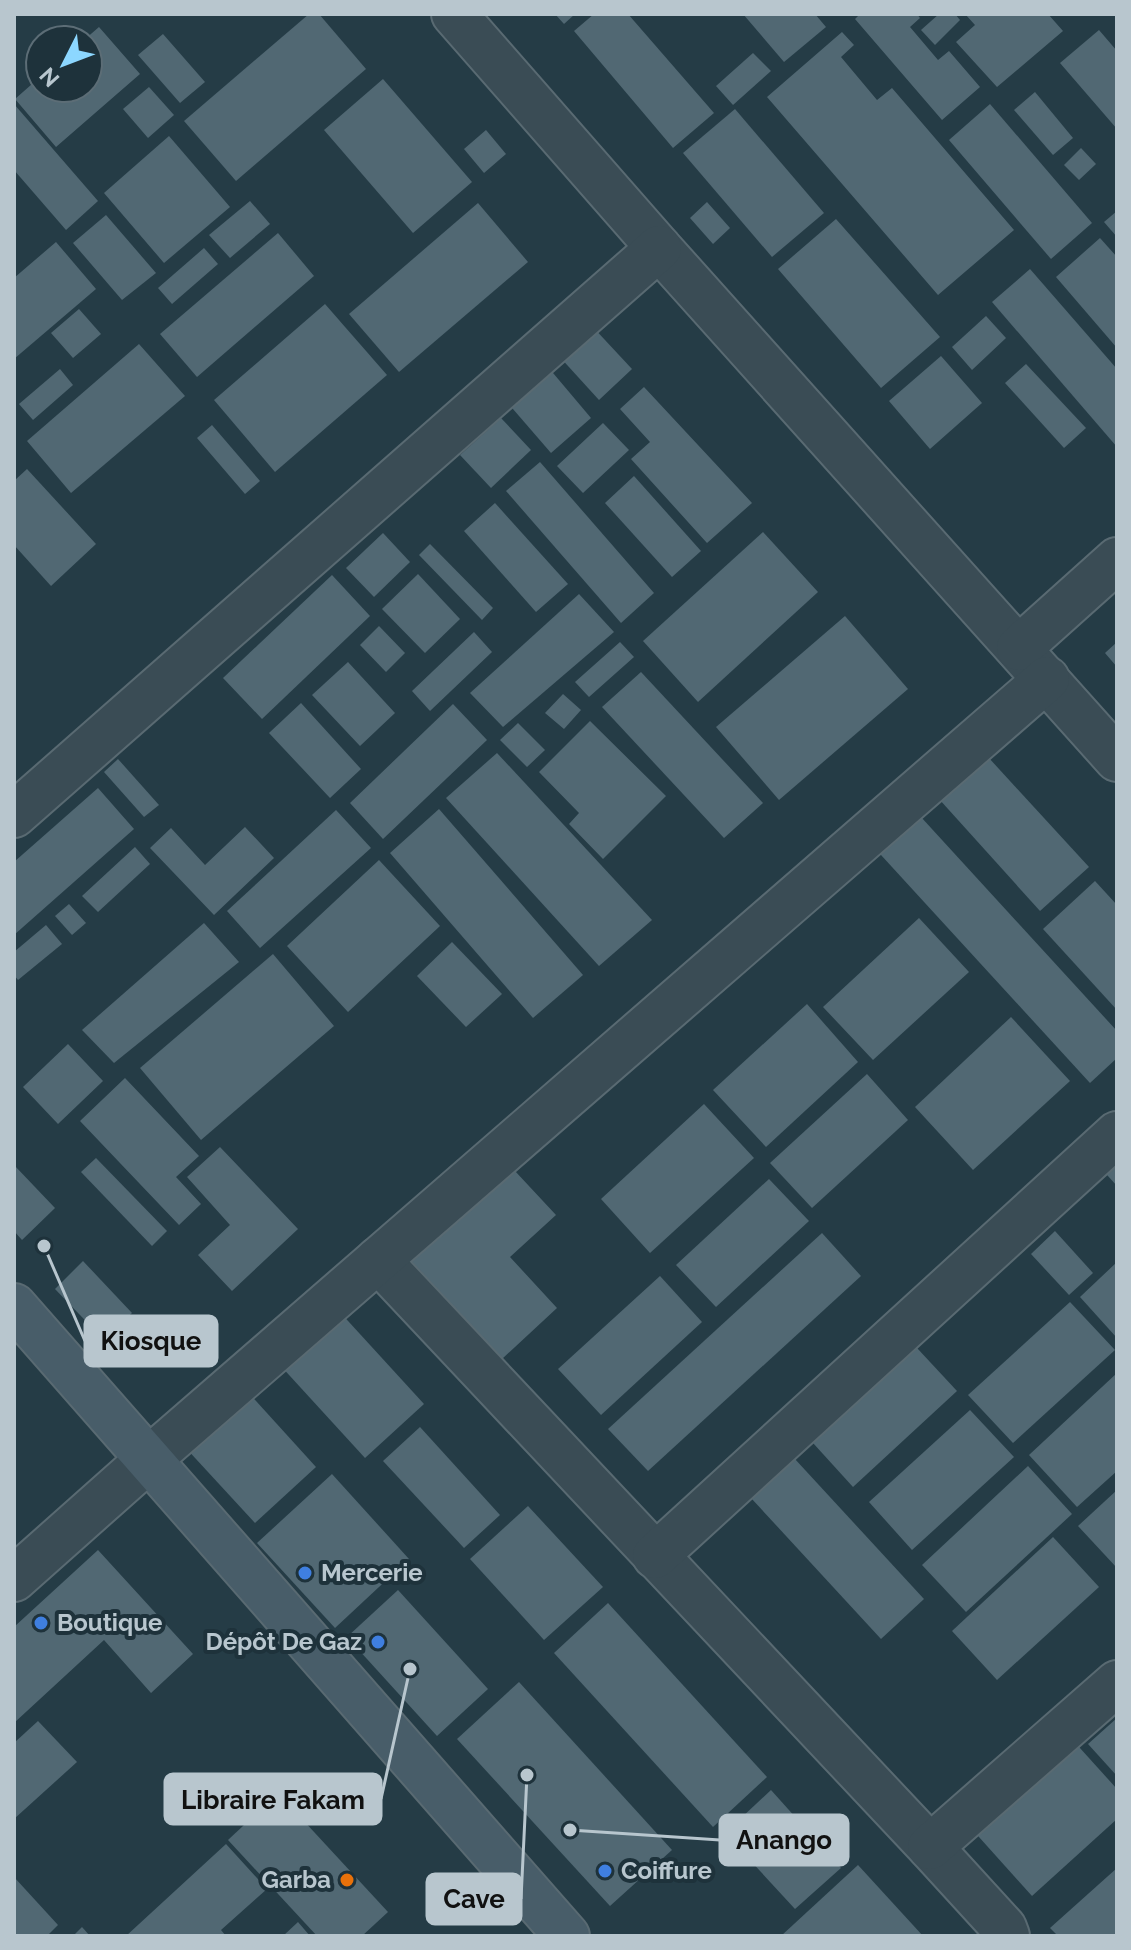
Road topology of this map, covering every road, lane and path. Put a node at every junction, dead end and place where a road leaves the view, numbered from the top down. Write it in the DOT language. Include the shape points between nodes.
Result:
graph roads {
  1 [pos="454,14"];
  2 [pos="659,248"];
  3 [pos="1117,560"];
  4 [pos="1033,664"];
  5 [pos="1117,759"];
  6 [pos="14,815"];
  7 [pos="1117,1134"];
  8 [pos="378,1260"];
  9 [pos="14,1306"];
  10 [pos="149,1459"];
  11 [pos="655,1556"];
  12 [pos="14,1579"];
  13 [pos="1117,1683"];
  14 [pos="930,1847"];
  15 [pos="567,1936"];
  16 [pos="1007,1936"];
  1 -- 2 [label="street"];
  2 -- 4 [label="street"];
  2 -- 6 [label="street"];
  3 -- 4 [label="street"];
  4 -- 5 [label="street"];
  4 -- 8 [label="street"];
  7 -- 11 [label="street"];
  8 -- 10 [label="street"];
  8 -- 11 [label="street"];
  9 -- 10 [label="street"];
  10 -- 12 [label="street"];
  10 -- 15 [label="street"];
  11 -- 14 [label="street"];
  13 -- 14 [label="street"];
  14 -- 16 [label="street"];
}
